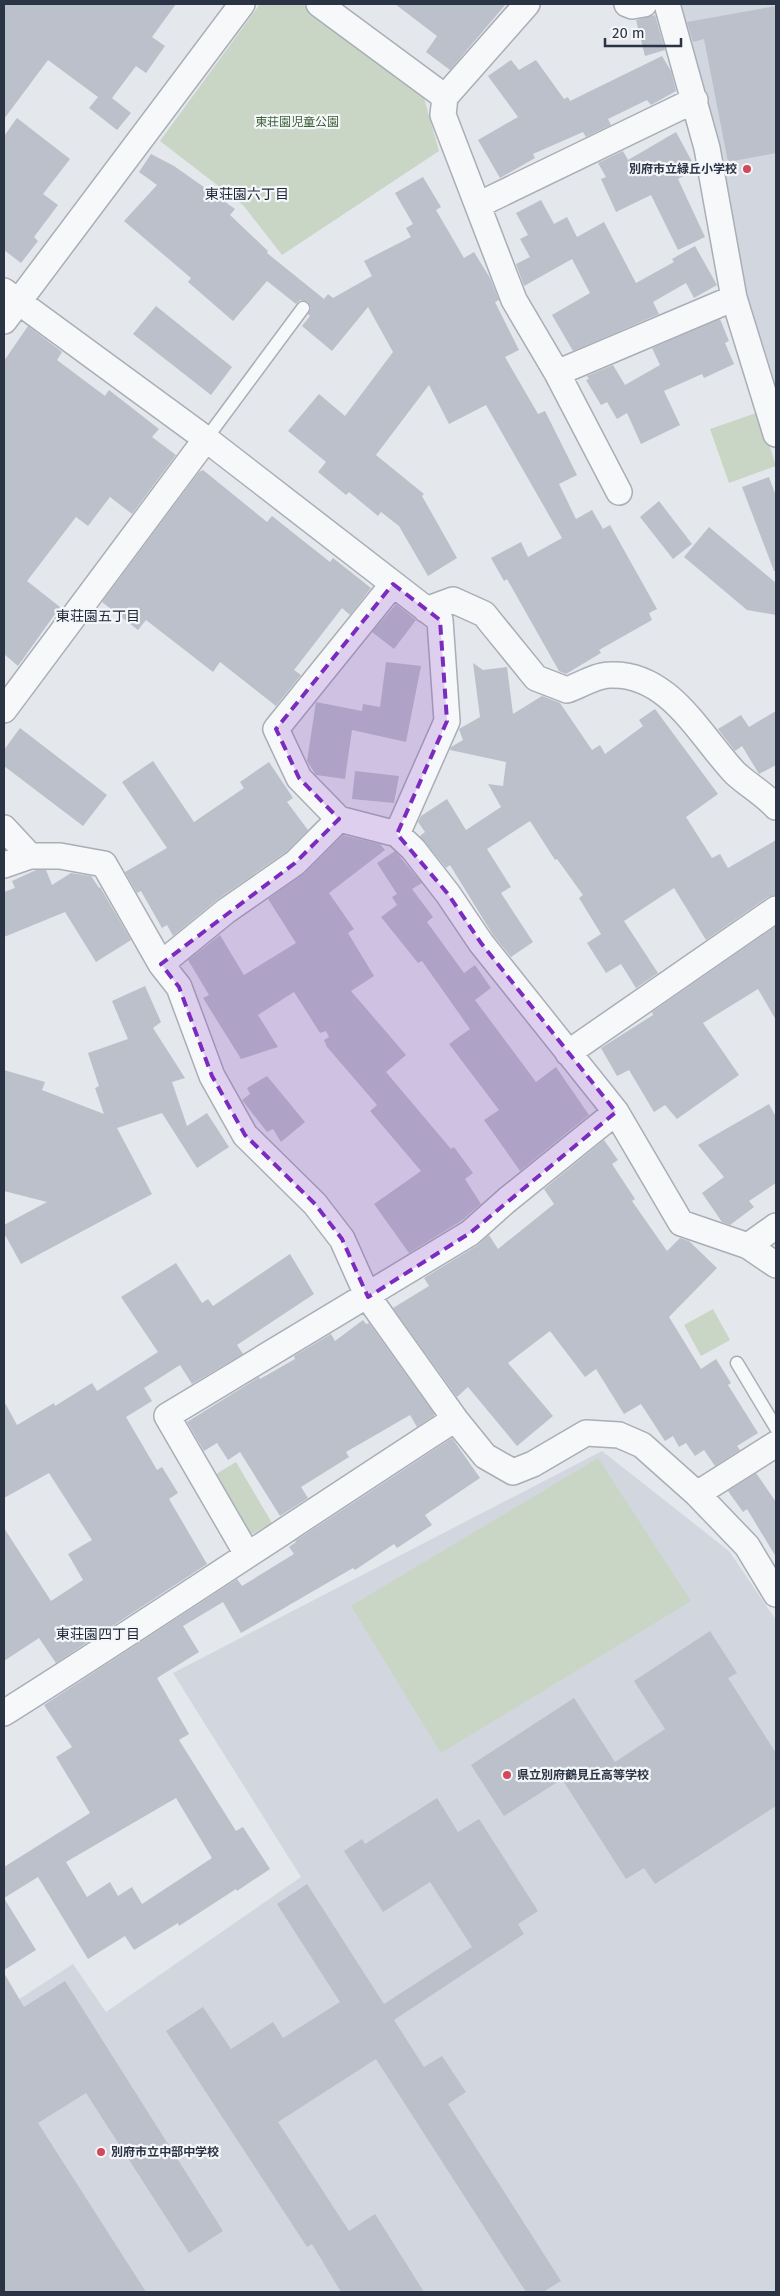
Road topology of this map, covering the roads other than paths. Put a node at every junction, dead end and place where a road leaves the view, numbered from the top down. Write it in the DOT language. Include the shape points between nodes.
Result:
graph roads {
  1 [pos="242,4"];
  2 [pos="319,4"];
  3 [pos="527,4"];
  4 [pos="627,4"];
  5 [pos="644,4"];
  6 [pos="667,4"];
  7 [pos="445,97"];
  8 [pos="695,100"];
  9 [pos="478,205"];
  10 [pos="734,298"];
  11 [pos="8,304"];
  12 [pos="303,308"];
  13 [pos="557,373"];
  14 [pos="776,434"];
  15 [pos="206,439"];
  16 [pos="619,492"];
  17 [pos="393,584"];
  18 [pos="426,610"];
  19 [pos="4,710"];
  20 [pos="776,807"];
  21 [pos="339,819"];
  22 [pos="4,828"];
  23 [pos="397,834"];
  24 [pos="30,856"];
  25 [pos="4,865"];
  26 [pos="776,909"];
  27 [pos="161,964"];
  28 [pos="568,1053"];
  29 [pos="616,1112"];
  30 [pos="776,1226"];
  31 [pos="748,1246"];
  32 [pos="776,1265"];
  33 [pos="368,1297"];
  34 [pos="738,1363"];
  35 [pos="455,1420"];
  36 [pos="776,1428"];
  37 [pos="776,1444"];
  38 [pos="697,1494"];
  39 [pos="247,1554"];
  40 [pos="776,1594"];
  41 [pos="4,1713"];
  1 -- 11 [label="street"];
  2 -- 7 [label="street"];
  3 -- 7 [label="street"];
  4 -- 5 [label="street"];
  6 -- 8 [label="street"];
  7 -- 9 [label="street" via="443,115"];
  8 -- 9 [label="street"];
  8 -- 10 [label="street"];
  9 -- 13 [label="street" via="514,300"];
  10 -- 13 [label="street"];
  10 -- 14 [label="street"];
  11 -- 15 [label="street"];
  12 -- 15 [label="lane"];
  13 -- 16 [label="street"];
  15 -- 17 [label="street"];
  15 -- 19 [label="street"];
  17 -- 18 [label="street"];
  17 -- 21 [label="street" via="276,729 299,778"];
  18 -- 20 [label="street" via="453,600 484,614 536,678 567,690 609,675 639,678 669,696 736,774"];
  18 -- 23 [label="street" via="440,620 447,721"];
  21 -- 23 [label="street"];
  21 -- 27 [label="street" via="296,863 226,911"];
  22 -- 24 [label="street"];
  23 -- 28 [label="street" via="413,849 481,943"];
  24 -- 25 [label="street"];
  24 -- 27 [label="street" via="60,856 104,864"];
  26 -- 28 [label="street"];
  27 -- 33 [label="street" via="179,987 212,1076 246,1135 315,1204 342,1239"];
  28 -- 29 [label="street"];
  29 -- 31 [label="street" via="681,1223"];
  29 -- 33 [label="street" via="470,1234"];
  30 -- 31 [label="street"];
  31 -- 32 [label="street"];
  33 -- 35 [label="street"];
  33 -- 39 [label="street" via="167,1416"];
  34 -- 36 [label="lane"];
  35 -- 38 [label="street" via="486,1456 513,1472 586,1433 618,1435 642,1445"];
  35 -- 39 [label="street"];
  37 -- 38 [label="street"];
  38 -- 40 [label="street" via="747,1546"];
  39 -- 41 [label="street" via="131,1633"];
}
